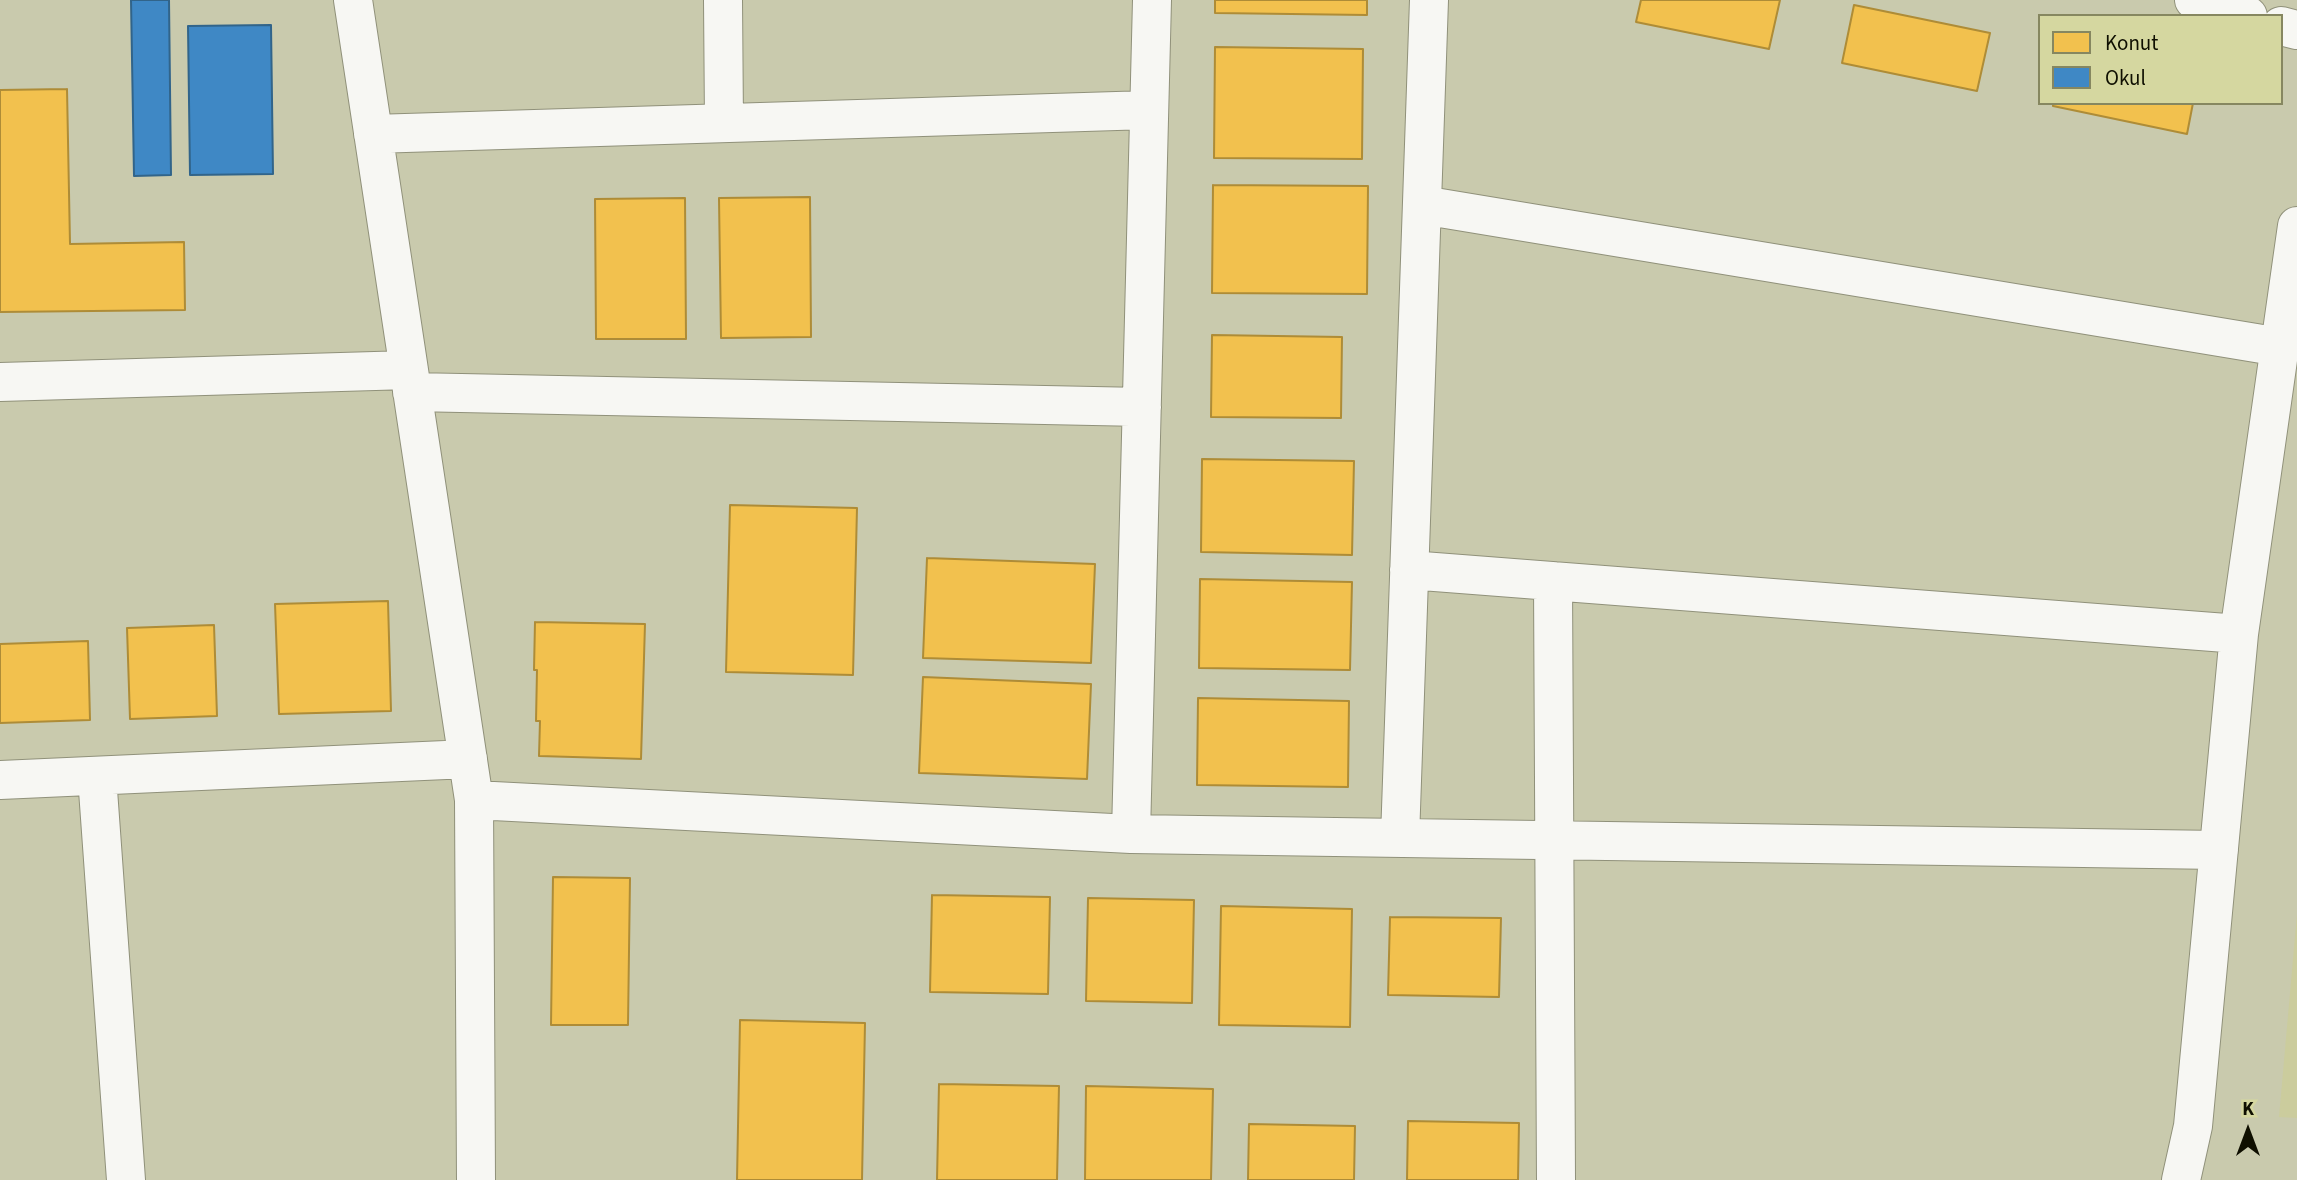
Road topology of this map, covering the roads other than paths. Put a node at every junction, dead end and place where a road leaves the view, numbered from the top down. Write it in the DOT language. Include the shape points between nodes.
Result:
graph roads {
  1 [pos="353,0"];
  2 [pos="723,0"];
  3 [pos="1152,0"];
  4 [pos="1429,0"];
  5 [pos="2194,0"];
  6 [pos="2241,14"];
  7 [pos="1149,110"];
  8 [pos="724,123"];
  9 [pos="373,134"];
  10 [pos="1422,205"];
  11 [pos="2297,226"];
  12 [pos="2280,348"];
  13 [pos="411,381"];
  14 [pos="0,382"];
  15 [pos="1142,407"];
  16 [pos="1409,570"];
  17 [pos="1553,581"];
  18 [pos="2239,634"];
  19 [pos="468,759"];
  20 [pos="97,776"];
  21 [pos="0,780"];
  22 [pos="474,800"];
  23 [pos="1131,834"];
  24 [pos="1401,838"];
  25 [pos="1553,840"];
  26 [pos="2219,850"];
  27 [pos="2193,1126"];
  28 [pos="126,1180"];
  29 [pos="476,1180"];
  30 [pos="1556,1180"];
  31 [pos="2181,1180"];
  32 [pos="2204,1180"];
  1 -- 9 [label="street"];
  2 -- 8 [label="street"];
  3 -- 7 [label="street"];
  4 -- 10 [label="street"];
  5 -- 6 [label="street"];
  7 -- 8 [label="street"];
  7 -- 15 [label="street"];
  8 -- 9 [label="street"];
  9 -- 13 [label="street"];
  10 -- 12 [label="street"];
  10 -- 16 [label="street"];
  11 -- 12 [label="street"];
  12 -- 18 [label="street"];
  13 -- 14 [label="street"];
  13 -- 15 [label="street"];
  13 -- 19 [label="street"];
  15 -- 23 [label="street"];
  16 -- 17 [label="street"];
  16 -- 24 [label="street"];
  17 -- 18 [label="street"];
  17 -- 25 [label="street"];
  18 -- 26 [label="street"];
  19 -- 20 [label="street"];
  19 -- 22 [label="street"];
  20 -- 21 [label="street"];
  20 -- 28 [label="street"];
  22 -- 23 [label="street"];
  22 -- 29 [label="street"];
  23 -- 24 [label="street"];
  24 -- 25 [label="street"];
  25 -- 26 [label="street"];
  25 -- 30 [label="street"];
  26 -- 27 [label="street"];
  27 -- 31 [label="street"];
  27 -- 32 [label="street"];
}
